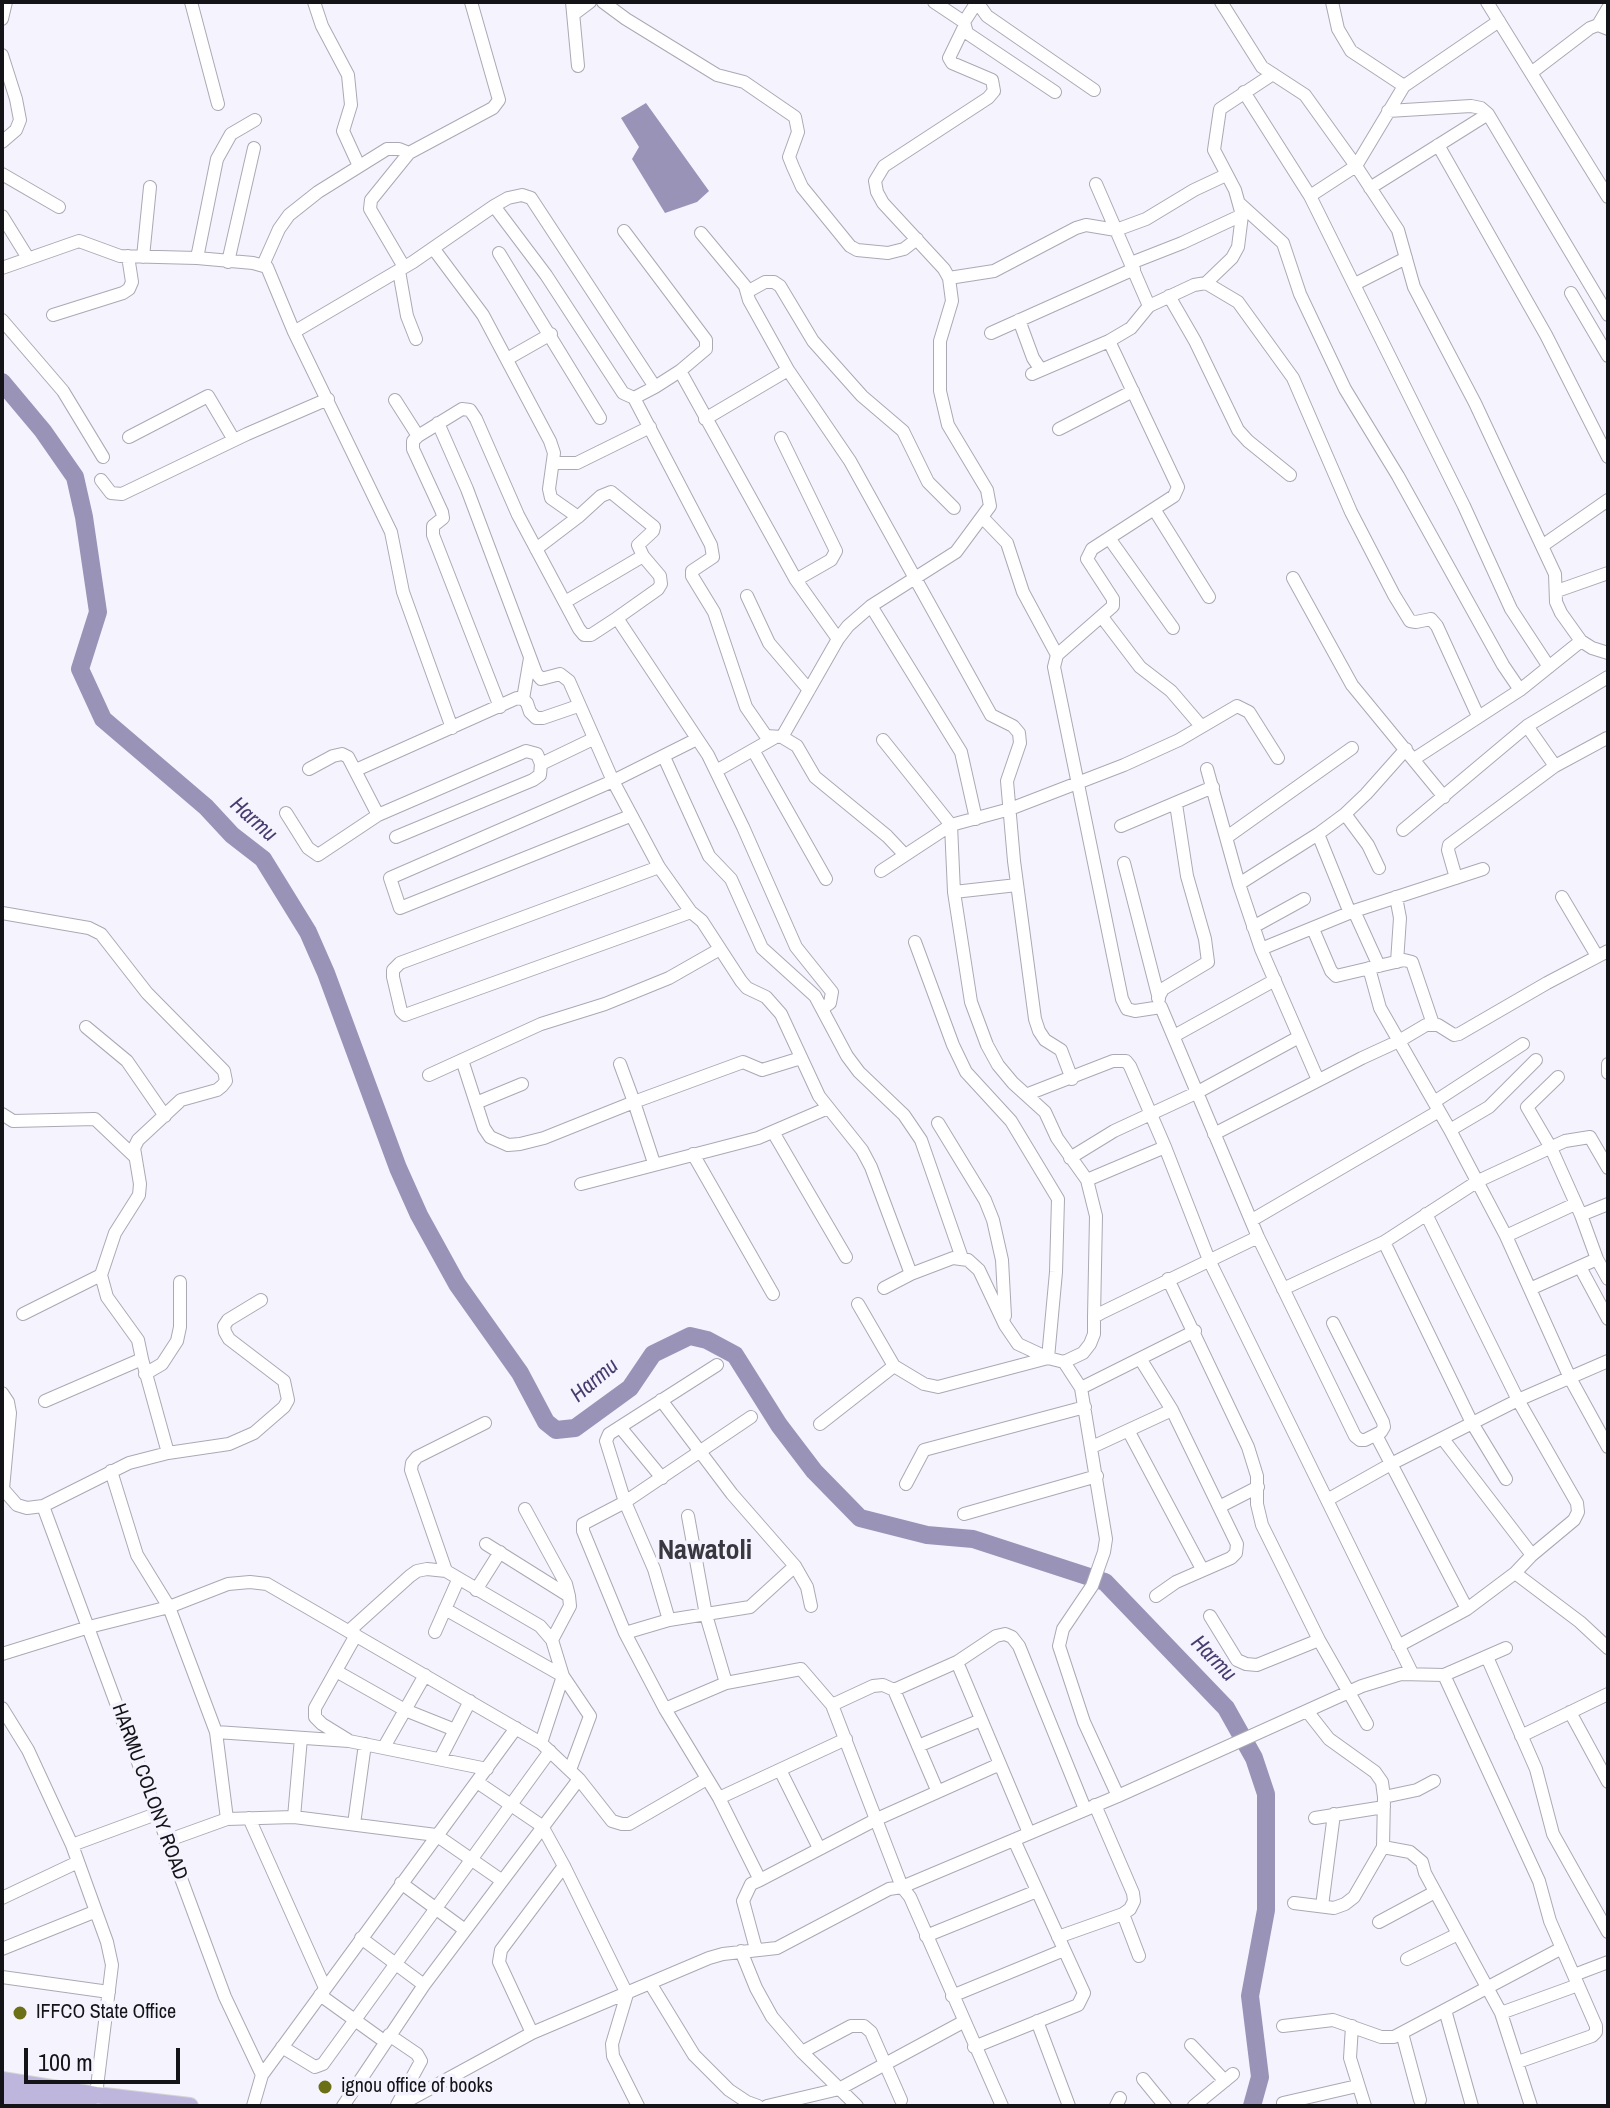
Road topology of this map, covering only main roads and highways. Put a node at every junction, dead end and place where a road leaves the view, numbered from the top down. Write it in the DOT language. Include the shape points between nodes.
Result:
graph roads {
  1 [pos="2,2080"];
  2 [pos="2,2096"];
  3 [pos="93,2101"];
  4 [pos="190,2106"];
  1 -- 3 [label="main road"];
  2 -- 3 [label="main road"];
  3 -- 4 [label="main road"];
}
